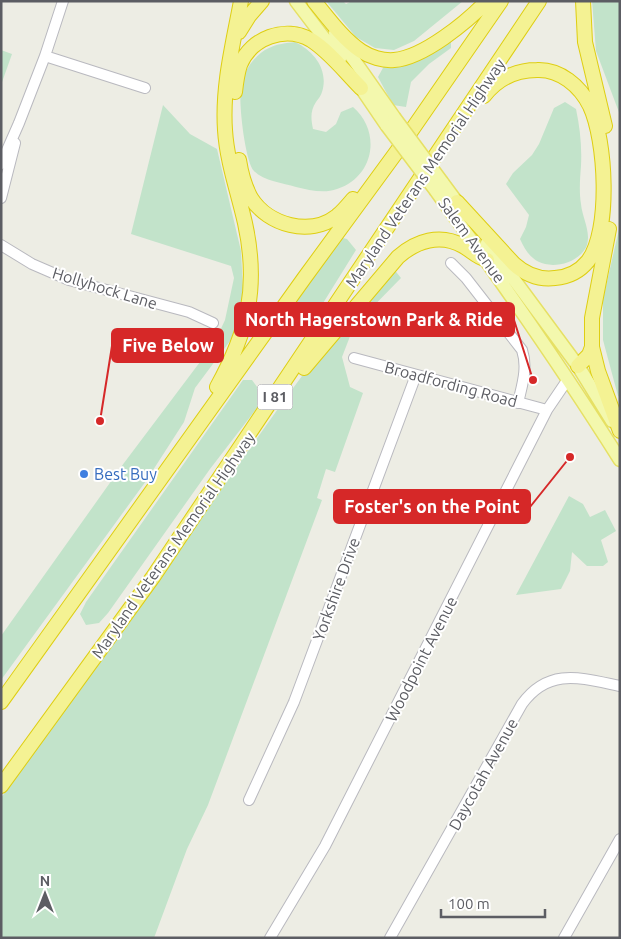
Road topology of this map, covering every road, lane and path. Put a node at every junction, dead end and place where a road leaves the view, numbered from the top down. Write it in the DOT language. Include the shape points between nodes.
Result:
graph roads {
  1 [pos="63,1"];
  2 [pos="241,1"];
  3 [pos="262,1"];
  4 [pos="296,1"];
  5 [pos="313,1"];
  6 [pos="487,1"];
  7 [pos="501,1"];
  8 [pos="539,1"];
  9 [pos="583,1"];
  10 [pos="234,42"];
  11 [pos="45,56"];
  12 [pos="145,88"];
  13 [pos="361,88"];
  14 [pos="390,121"];
  15 [pos="19,123"];
  16 [pos="398,150"];
  17 [pos="437,155"];
  18 [pos="1,164"];
  19 [pos="439,186"];
  20 [pos="3,190"];
  21 [pos="1,198"];
  22 [pos="458,202"];
  23 [pos="1,245"];
  24 [pos="487,260"];
  25 [pos="451,263"];
  26 [pos="213,323"];
  27 [pos="592,347"];
  28 [pos="354,358"];
  29 [pos="578,366"];
  30 [pos="416,375"];
  31 [pos="568,379"];
  32 [pos="518,403"];
  33 [pos="547,410"];
  34 [pos="252,430"];
  35 [pos="620,432"];
  36 [pos="620,460"];
  37 [pos="159,482"];
  38 [pos="620,686"];
  39 [pos="1,702"];
  40 [pos="1,786"];
  41 [pos="249,800"];
  42 [pos="620,839"];
  43 [pos="270,938"];
  44 [pos="390,938"];
  45 [pos="564,938"];
  1 -- 11 [label="street"];
  2 -- 10 [label="highway"];
  3 -- 10 [label="highway" via="248,16"];
  4 -- 13 [label="main road, Salem Avenue"];
  5 -- 6 [label="highway" via="353,45 377,58 394,60 432,45"];
  5 -- 14 [label="main road, Salem Avenue"];
  7 -- 16 [label="highway, Maryland Veterans Memorial Highway / I 81"];
  8 -- 17 [label="highway, Maryland Veterans Memorial Highway / I 81"];
  9 -- 27 [label="highway" via="585,42 613,175 610,224 592,318"];
  10 -- 37 [label="highway" via="226,92 225,130 250,247 247,313 243,332 227,369"];
  11 -- 12 [label="street"];
  11 -- 15 [label="street"];
  13 -- 14 [label="main road, Salem Avenue"];
  13 -- 16 [label="highway" via="320,47 298,35 277,35 250,49 237,75 234,112 241,170 251,197 265,214 276,221 300,227 325,222 347,206"];
  14 -- 19 [label="main road, Salem Avenue, bridge"];
  15 -- 18 [label="street"];
  15 -- 20 [label="street"];
  16 -- 37 [label="highway, Maryland Veterans Memorial Highway / I 81"];
  17 -- 22 [label="highway" via="487,92 514,74 538,70 561,75 578,88 590,106 602,157 603,199 597,242 587,262 579,269 561,278 550,279 522,271"];
  17 -- 34 [label="highway, Maryland Veterans Memorial Highway / I 81"];
  19 -- 22 [label="main road, Salem Avenue"];
  19 -- 24 [label="main road, Salem Avenue"];
  20 -- 21 [label="street"];
  22 -- 29 [label="main road, Salem Avenue"];
  23 -- 26 [label="street, Hollyhock Lane" via="68,280 189,312"];
  24 -- 31 [label="main road, Salem Avenue"];
  24 -- 34 [label="highway" via="476,257 464,246 442,239 423,241 405,251"];
  25 -- 32 [label="street" via="522,350 525,371"];
  27 -- 29 [label="highway"];
  27 -- 35 [label="highway"];
  28 -- 30 [label="street, Broadfording Road"];
  29 -- 31 [label="main road"];
  29 -- 35 [label="main road, Salem Avenue"];
  30 -- 32 [label="street, Broadfording Road"];
  30 -- 41 [label="street, Yorkshire Drive" via="294,702"];
  31 -- 33 [label="street, Woodpoint Avenue"];
  31 -- 36 [label="main road, Salem Avenue"];
  32 -- 33 [label="street, Broadfording Road"];
  33 -- 43 [label="street, Woodpoint Avenue" via="325,846"];
  34 -- 40 [label="highway, Maryland Veterans Memorial Highway / I 81" via="153,577"];
  37 -- 39 [label="highway, Maryland Veterans Memorial Highway / I 81"];
  38 -- 44 [label="street, Daycotah Avenue" via="568,677 539,686 529,695"];
  42 -- 45 [label="street"];
}
